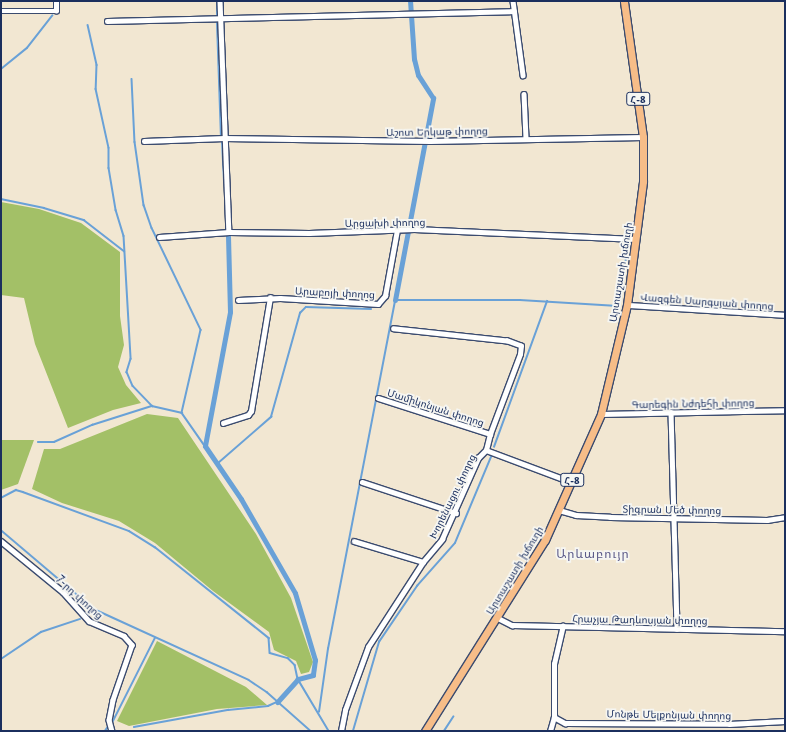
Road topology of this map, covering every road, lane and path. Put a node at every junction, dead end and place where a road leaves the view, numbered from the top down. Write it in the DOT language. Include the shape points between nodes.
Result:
graph roads {
  1 [pos="56,1"];
  2 [pos="220,1"];
  3 [pos="513,1"];
  4 [pos="624,1"];
  5 [pos="1,11"];
  6 [pos="514,11"];
  7 [pos="221,18"];
  8 [pos="107,21"];
  9 [pos="523,75"];
  10 [pos="524,94"];
  11 [pos="643,137"];
  12 [pos="224,138"];
  13 [pos="526,138"];
  14 [pos="144,141"];
  15 [pos="398,230"];
  16 [pos="229,232"];
  17 [pos="159,237"];
  18 [pos="636,239"];
  19 [pos="270,298"];
  20 [pos="238,300"];
  21 [pos="627,305"];
  22 [pos="785,315"];
  23 [pos="394,329"];
  24 [pos="378,398"];
  25 [pos="785,410"];
  26 [pos="671,412"];
  27 [pos="601,414"];
  28 [pos="223,423"];
  29 [pos="490,434"];
  30 [pos="486,450"];
  31 [pos="362,482"];
  32 [pos="572,482"];
  33 [pos="559,510"];
  34 [pos="456,513"];
  35 [pos="785,517"];
  36 [pos="673,518"];
  37 [pos="1,541"];
  38 [pos="354,541"];
  39 [pos="423,562"];
  40 [pos="498,618"];
  41 [pos="563,626"];
  42 [pos="677,629"];
  43 [pos="785,631"];
  44 [pos="554,717"];
  45 [pos="785,721"];
  46 [pos="729,724"];
  47 [pos="111,726"];
  48 [pos="341,731"];
  49 [pos="425,731"];
  50 [pos="550,731"];
  51 [pos="729,731"];
  1 -- 5 [label="street" via="56,11"];
  2 -- 7 [label="street"];
  3 -- 6 [label="street"];
  4 -- 11 [label="main road, Հ-8"];
  6 -- 7 [label="street" via="405,16"];
  6 -- 9 [label="street"];
  7 -- 8 [label="street"];
  7 -- 12 [label="street"];
  10 -- 13 [label="street"];
  11 -- 13 [label="street, Աշոտ Երկաթ փողոց"];
  11 -- 18 [label="main road, Արտաշատի խճուղի / Հ-8" via="642,198"];
  12 -- 13 [label="street, Աշոտ Երկաթ փողոց" via="419,141"];
  12 -- 14 [label="street"];
  12 -- 16 [label="street"];
  15 -- 16 [label="street, Արցախի փողոց"];
  15 -- 18 [label="street, Արցախի փողոց"];
  15 -- 19 [label="street, Արաբոյի փողոց" via="385,296 378,304"];
  16 -- 17 [label="street, Արցախի փողոց"];
  18 -- 21 [label="main road, Արտաշատի խճուղի / Հ-8"];
  19 -- 20 [label="street, Արաբոյի փողոց"];
  19 -- 28 [label="street" via="251,411 248,415"];
  21 -- 22 [label="street, Վազգեն Սարգսյան փողոց"];
  21 -- 27 [label="main road, Արտաշատի խճուղի / Հ-8"];
  23 -- 29 [label="street, Խորենացու փողոց" via="507,341 521,346 514,375"];
  24 -- 29 [label="street, Մամիկոնյան փողոց"];
  25 -- 26 [label="street, Գարեգին Նժդեհի փողոց"];
  26 -- 27 [label="street, Գարեգին Նժդեհի փողոց"];
  26 -- 36 [label="street"];
  27 -- 32 [label="main road, Արտաշատի խճուղի / Հ-8"];
  29 -- 30 [label="street, Խորենացու փողոց"];
  30 -- 32 [label="street"];
  30 -- 34 [label="street, Խորենացու փողոց" via="478,458"];
  31 -- 34 [label="street"];
  32 -- 33 [label="main road, Արտաշատի խճուղի / Հ-8"];
  33 -- 36 [label="street, Տիգրան Մեծ փողոց" via="576,515"];
  33 -- 40 [label="main road, Արտաշատի խճուղի / Հ-8" via="545,540"];
  34 -- 39 [label="street, Խորենացու փողոց" via="435,550"];
  35 -- 36 [label="street, Տիգրան Մեծ փողոց" via="767,520"];
  36 -- 42 [label="street"];
  37 -- 47 [label="street, 7-րդ փողոց" via="63,592 89,621 124,636 132,644 112,700"];
  38 -- 39 [label="street"];
  39 -- 48 [label="street, Խորենացու փողոց" via="368,647 345,710"];
  40 -- 41 [label="street, Հրաչյա Թադևոսյան փողոց" via="512,625"];
  40 -- 49 [label="main road, Արտաշատի խճուղի / Հ-8"];
  41 -- 42 [label="street, Հրաչյա Թադևոսյան փողոց"];
  41 -- 44 [label="street" via="554,664"];
  42 -- 43 [label="street, Հրաչյա Թադևոսյան փողոց"];
  44 -- 46 [label="street, Մոնթե Մելքոնյան փողոց" via="565,723"];
  44 -- 50 [label="street"];
  45 -- 46 [label="street, Մոնթե Մելքոնյան փողոց"];
  46 -- 51 [label="street"];
}
